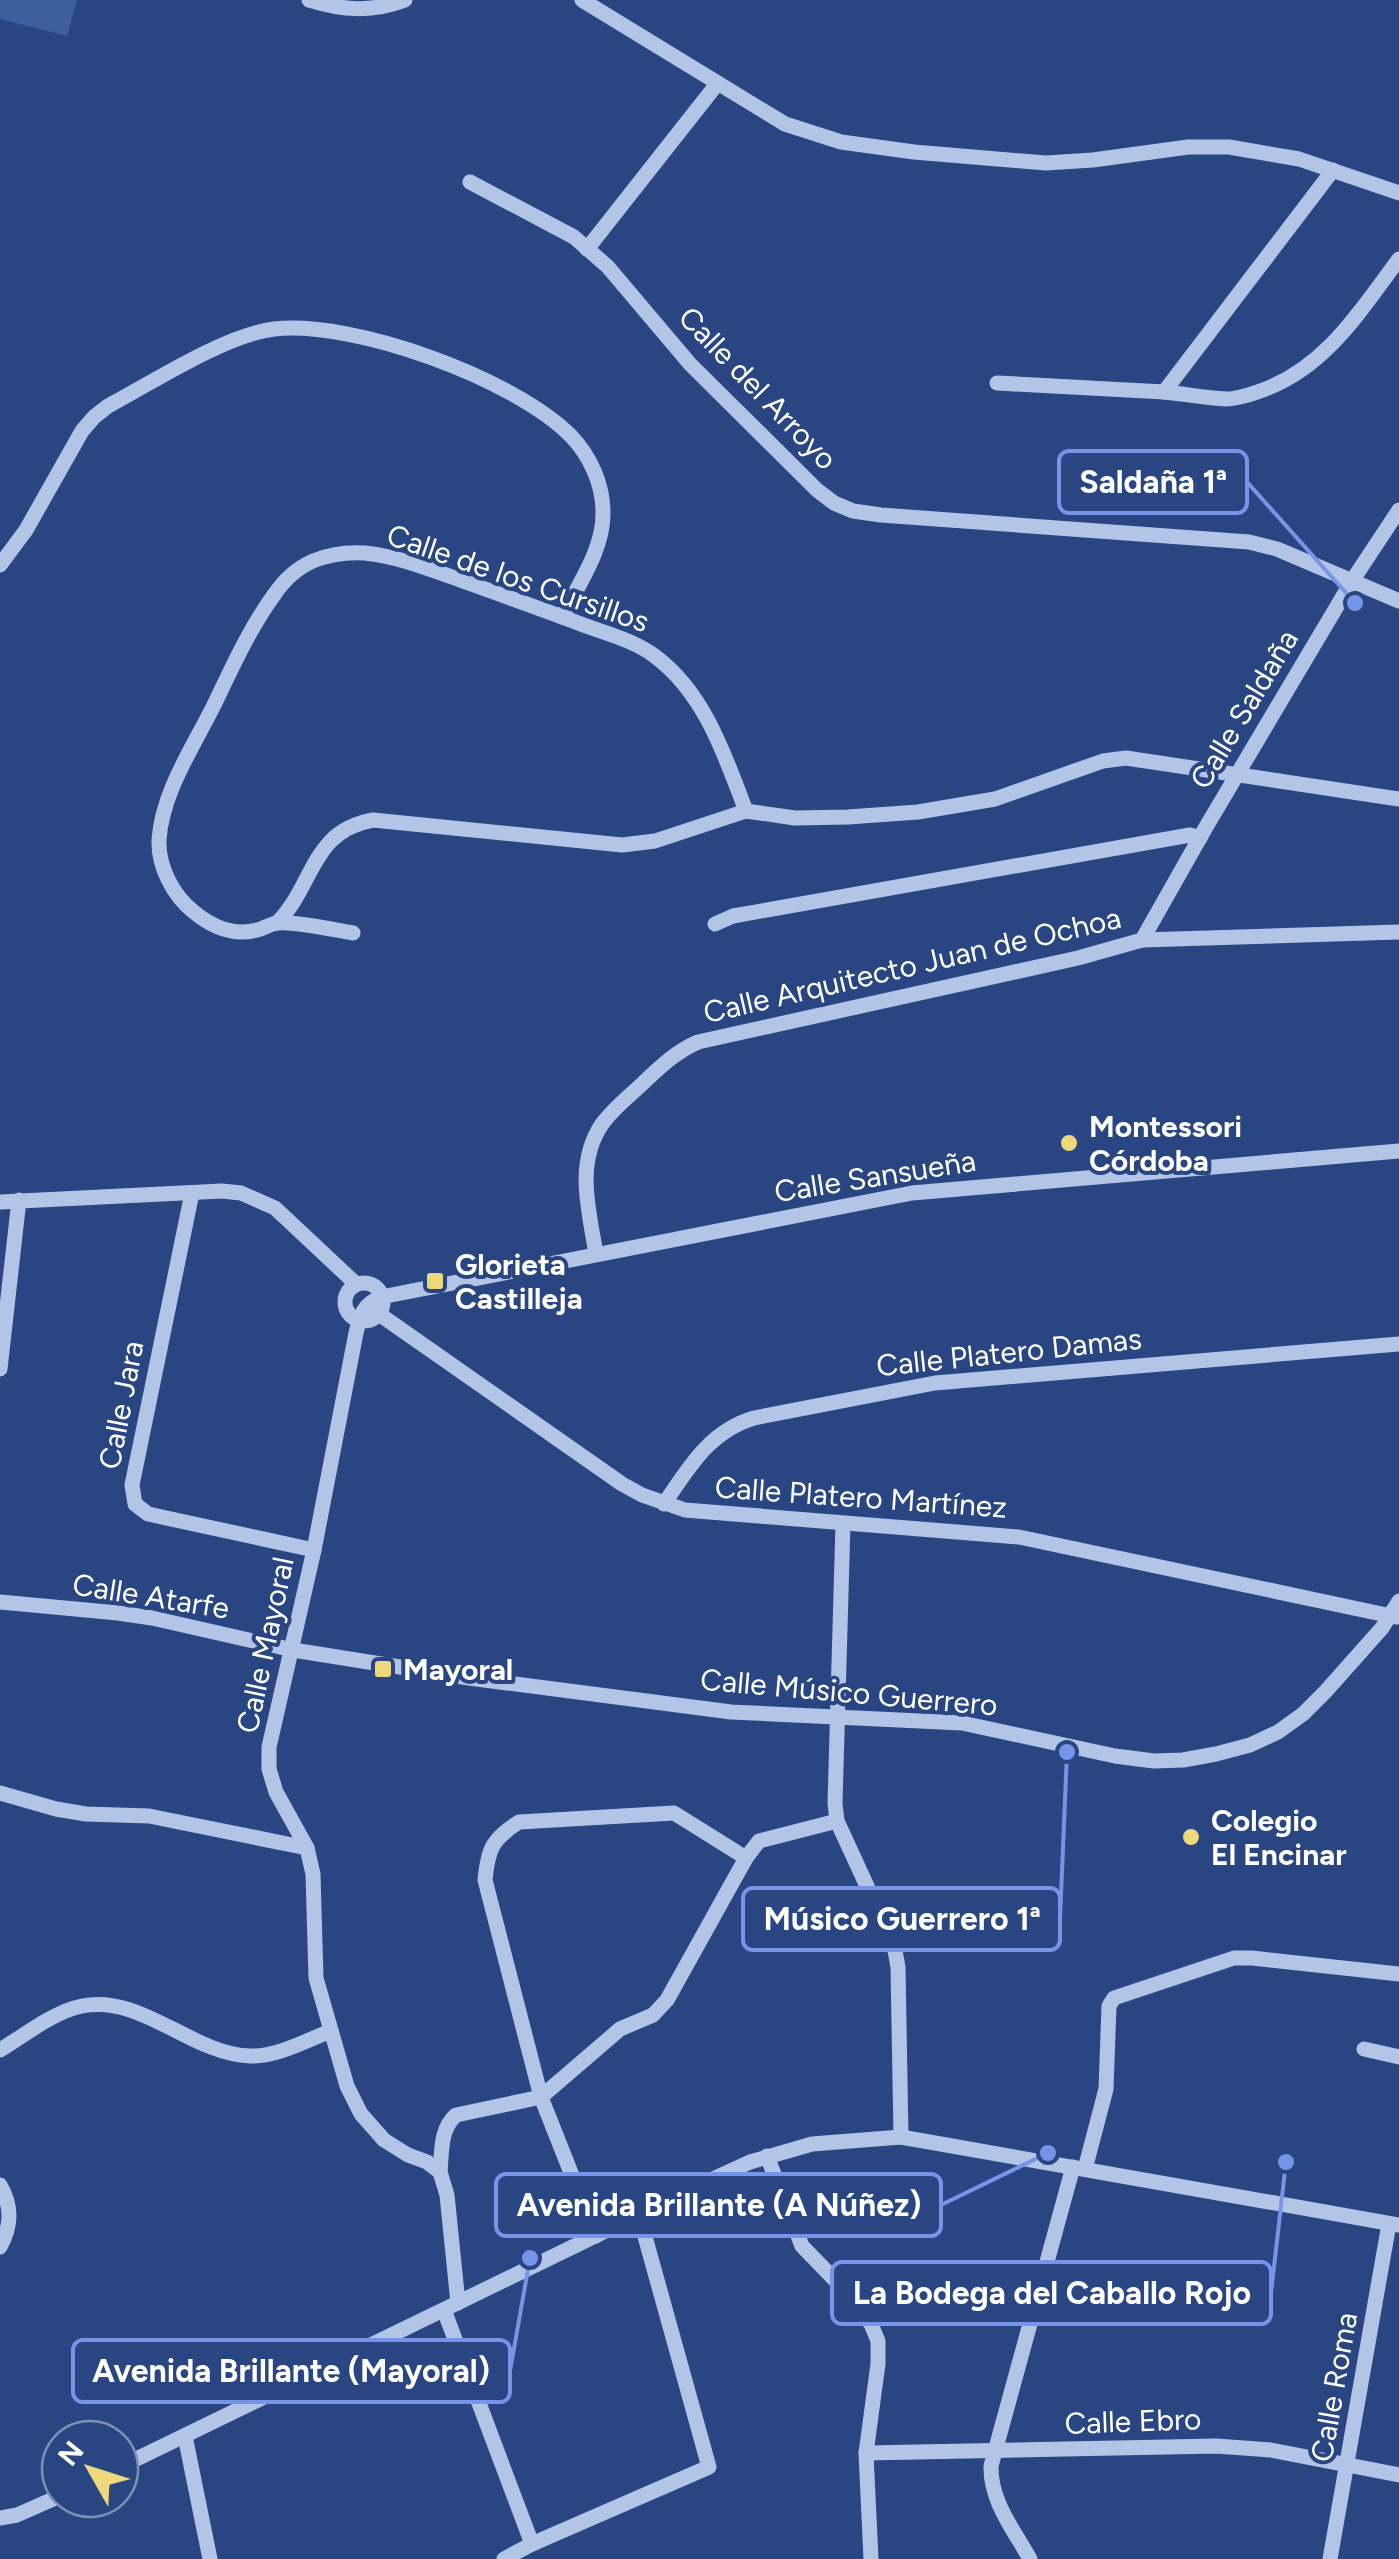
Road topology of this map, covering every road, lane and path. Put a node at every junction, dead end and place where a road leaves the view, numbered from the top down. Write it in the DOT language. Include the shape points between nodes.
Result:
graph roads {
  1 [pos="308,0"];
  2 [pos="404,0"];
  3 [pos="582,0"];
  4 [pos="717,84"];
  5 [pos="1333,170"];
  6 [pos="470,182"];
  7 [pos="1399,193"];
  8 [pos="587,249"];
  9 [pos="1399,259"];
  10 [pos="997,383"];
  11 [pos="1164,392"];
  12 [pos="1399,510"];
  13 [pos="0,565"];
  14 [pos="1352,581"];
  15 [pos="1399,601"];
  16 [pos="562,617"];
  17 [pos="1237,774"];
  18 [pos="1399,800"];
  19 [pos="746,811"];
  20 [pos="1200,838"];
  21 [pos="277,922"];
  22 [pos="715,924"];
  23 [pos="1399,932"];
  24 [pos="353,933"];
  25 [pos="1142,940"];
  26 [pos="1399,1150"];
  27 [pos="192,1193"];
  28 [pos="19,1200"];
  29 [pos="0,1202"];
  30 [pos="596,1254"];
  31 [pos="355,1283"];
  32 [pos="376,1305"];
  33 [pos="358,1320"];
  34 [pos="1399,1344"];
  35 [pos="0,1369"];
  36 [pos="664,1504"];
  37 [pos="843,1524"];
  38 [pos="314,1550"];
  39 [pos="0,1602"];
  40 [pos="1396,1612"];
  41 [pos="292,1650"];
  42 [pos="837,1718"];
  43 [pos="0,1793"];
  44 [pos="837,1821"];
  45 [pos="307,1848"];
  46 [pos="746,1858"];
  47 [pos="1399,1974"];
  48 [pos="331,2030"];
  49 [pos="1364,2049"];
  50 [pos="0,2050"];
  51 [pos="1399,2056"];
  52 [pos="541,2096"];
  53 [pos="901,2137"];
  54 [pos="768,2156"];
  55 [pos="1079,2168"];
  56 [pos="440,2172"];
  57 [pos="0,2185"];
  58 [pos="639,2215"];
  59 [pos="1394,2224"];
  60 [pos="596,2236"];
  61 [pos="0,2246"];
  62 [pos="451,2307"];
  63 [pos="185,2436"];
  64 [pos="994,2452"];
  65 [pos="866,2453"];
  66 [pos="140,2457"];
  67 [pos="1348,2466"];
  68 [pos="1399,2476"];
  69 [pos="40,2505"];
  70 [pos="0,2518"];
  71 [pos="532,2544"];
  72 [pos="210,2559"];
  73 [pos="504,2559"];
  74 [pos="871,2559"];
  75 [pos="1030,2559"];
  76 [pos="1330,2559"];
  1 -- 2 [label="street" via="356,10"];
  3 -- 4 [label="street"];
  4 -- 5 [label="street" via="785,124 841,142 1046,163 1229,147"];
  4 -- 8 [label="street"];
  5 -- 7 [label="street"];
  5 -- 11 [label="street"];
  6 -- 8 [label="street, Calle del Arroyo"];
  8 -- 14 [label="street, Calle del Arroyo" via="690,364 834,503 881,516 1249,542"];
  9 -- 11 [label="street" via="1340,338 1277,385 1229,399"];
  10 -- 11 [label="street"];
  12 -- 14 [label="street, Calle Saldaña"];
  13 -- 16 [label="street" via="82,431 108,406 239,338 278,329 320,331 388,344 462,370 530,406 580,447 601,494 602,533"];
  14 -- 15 [label="street, Calle del Arroyo"];
  14 -- 17 [label="street, Calle Saldaña"];
  16 -- 19 [label="street, Calle de los Cursillos" via="642,648 672,672 700,706"];
  16 -- 21 [label="street, Calle de los Cursillos" via="368,554 317,559 287,578 254,626 170,792 159,844 168,880 206,921 244,932"];
  17 -- 18 [label="street"];
  17 -- 19 [label="street" via="1126,758 995,799 918,812 796,818"];
  17 -- 20 [label="street, Calle Saldaña"];
  19 -- 21 [label="street" via="622,845 355,823 324,846"];
  20 -- 22 [label="street" via="1190,834"];
  20 -- 25 [label="street, Calle Saldaña"];
  21 -- 24 [label="street, Calle de los Cursillos"];
  23 -- 25 [label="street, Calle Arquitecto Juan de Ochoa"];
  25 -- 30 [label="street, Calle Arquitecto Juan de Ochoa" via="687,1047 611,1113 590,1146 585,1186"];
  26 -- 30 [label="street, Calle Sansueña" via="912,1193"];
  27 -- 28 [label="street"];
  27 -- 31 [label="street" via="241,1193 259,1200"];
  27 -- 38 [label="street, Calle Jara" via="132,1485 135,1504 148,1514"];
  28 -- 29 [label="street"];
  28 -- 35 [label="street"];
  30 -- 32 [label="street, Calle Sansueña"];
  31 -- 32 [label="street" via="371,1284"];
  31 -- 33 [label="street" via="346,1304"];
  32 -- 33 [label="street, Calle Mayoral"];
  32 -- 36 [label="street, Calle Platero Martínez" via="622,1484"];
  33 -- 38 [label="street, Calle Mayoral"];
  34 -- 36 [label="street, Calle Platero Damas" via="936,1383 754,1418 709,1442"];
  36 -- 37 [label="street, Calle Platero Martínez"];
  37 -- 40 [label="street, Calle Platero Martínez" via="1019,1536"];
  37 -- 42 [label="street"];
  38 -- 41 [label="street, Calle Mayoral"];
  39 -- 41 [label="street, Calle Atarfe" via="118,1612"];
  40 -- 42 [label="street, Calle Músico Guerrero" via="1303,1714 1278,1732 1216,1754 1154,1761 962,1723"];
  41 -- 42 [label="street, Calle Músico Guerrero" via="731,1712"];
  41 -- 45 [label="street, Calle Mayoral" via="269,1769"];
  42 -- 44 [label="street"];
  43 -- 45 [label="street" via="56,1809 150,1816"];
  44 -- 46 [label="street" via="759,1841"];
  44 -- 53 [label="street" via="894,1945"];
  45 -- 48 [label="street, Calle Mayoral" via="316,1978"];
  46 -- 52 [label="street" via="667,2000 653,2015 620,2029"];
  46 -- 52 [label="street" via="674,1812 519,1822 492,1844 485,1880"];
  47 -- 55 [label="street" via="1234,1958 1114,1998 1106,2088"];
  48 -- 50 [label="street" via="255,2056 219,2050 123,2008 87,2005"];
  48 -- 56 [label="street, Calle Mayoral" via="360,2114 384,2140"];
  49 -- 51 [label="street"];
  52 -- 56 [label="street" via="456,2115 444,2134"];
  52 -- 60 [label="street"];
  53 -- 54 [label="street" via="812,2144"];
  53 -- 55 [label="street"];
  54 -- 58 [label="street"];
  54 -- 65 [label="street" via="802,2246 871,2324 878,2341"];
  55 -- 59 [label="street"];
  55 -- 64 [label="street"];
  56 -- 62 [label="street" via="447,2195"];
  57 -- 61 [label="street" via="10,2210"];
  58 -- 60 [label="street"];
  58 -- 71 [label="street" via="708,2467"];
  59 -- 67 [label="street, Calle Roma"];
  60 -- 62 [label="street"];
  62 -- 63 [label="street"];
  62 -- 71 [label="street"];
  63 -- 66 [label="street"];
  63 -- 72 [label="street"];
  64 -- 65 [label="street, Calle Ebro"];
  64 -- 67 [label="street, Calle Ebro" via="1216,2446"];
  64 -- 75 [label="street" via="992,2488"];
  65 -- 74 [label="street"];
  67 -- 68 [label="street, Calle Ebro"];
  67 -- 76 [label="street, Calle Roma"];
  69 -- 70 [label="street"];
  71 -- 73 [label="street"];
}
